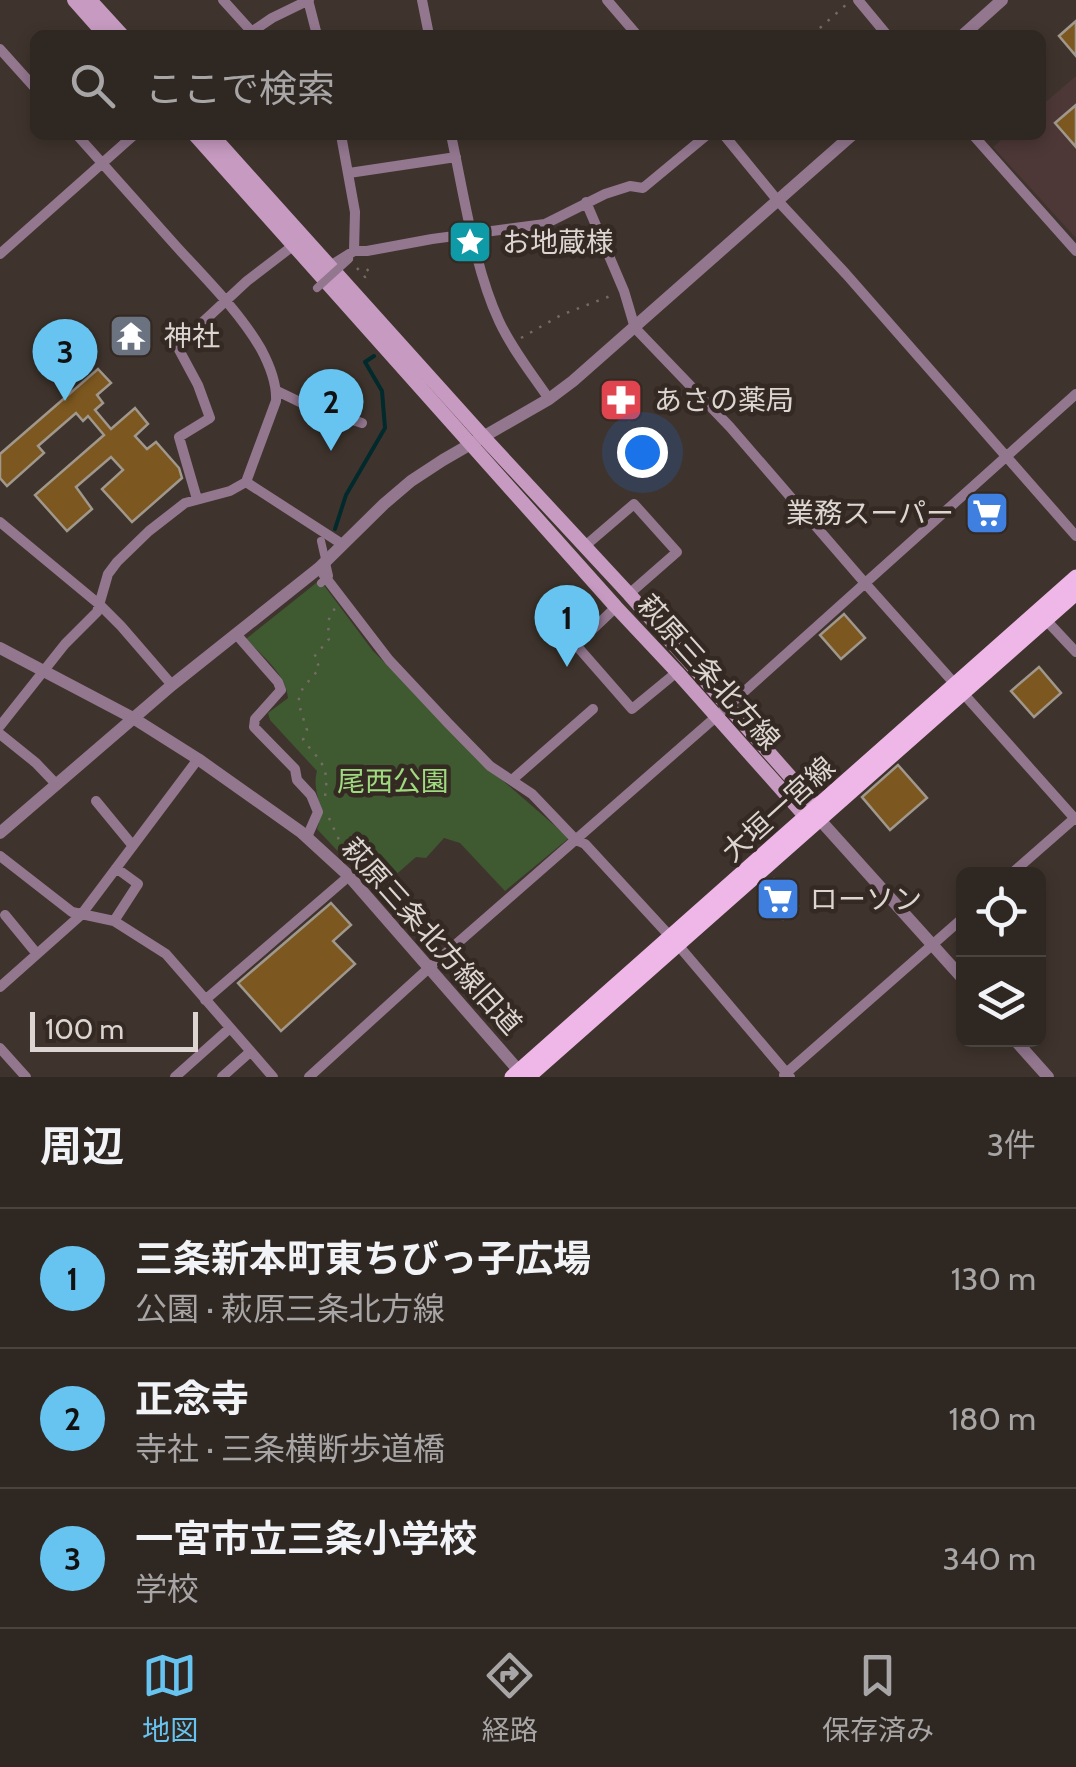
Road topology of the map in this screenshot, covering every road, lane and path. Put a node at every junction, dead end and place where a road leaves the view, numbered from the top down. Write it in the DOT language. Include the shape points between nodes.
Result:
graph roads {
  1 [pos="74,0"];
  2 [pos="90,0"];
  3 [pos="223,0"];
  4 [pos="309,0"];
  5 [pos="422,0"];
  6 [pos="607,0"];
  7 [pos="855,0"];
  8 [pos="1002,0"];
  9 [pos="101,30"];
  10 [pos="117,30"];
  11 [pos="247,30"];
  12 [pos="256,30"];
  13 [pos="316,30"];
  14 [pos="428,30"];
  15 [pos="634,30"];
  16 [pos="818,30"];
  17 [pos="882,30"];
  18 [pos="969,30"];
  19 [pos="0,50"];
  20 [pos="30,83"];
  21 [pos="81,140"];
  22 [pos="128,140"];
  23 [pos="199,140"];
  24 [pos="217,140"];
  25 [pos="342,140"];
  26 [pos="452,140"];
  27 [pos="702,140"];
  28 [pos="728,140"];
  29 [pos="846,140"];
  30 [pos="977,140"];
  31 [pos="456,156"];
  32 [pos="102,163"];
  33 [pos="350,173"];
  34 [pos="778,201"];
  35 [pos="586,202"];
  36 [pos="472,234"];
  37 [pos="294,246"];
  38 [pos="1076,251"];
  39 [pos="0,254"];
  40 [pos="352,255"];
  41 [pos="330,266"];
  42 [pos="317,288"];
  43 [pos="624,291"];
  44 [pos="224,301"];
  45 [pos="635,328"];
  46 [pos="512,343"];
  47 [pos="276,391"];
  48 [pos="1076,394"];
  49 [pos="549,399"];
  50 [pos="362,423"];
  51 [pos="478,441"];
  52 [pos="1006,455"];
  53 [pos="246,482"];
  54 [pos="197,499"];
  55 [pos="0,522"];
  56 [pos="1076,536"];
  57 [pos="321,542"];
  58 [pos="342,544"];
  59 [pos="585,546"];
  60 [pos="319,568"];
  61 [pos="1076,577"];
  62 [pos="864,582"];
  63 [pos="321,583"];
  64 [pos="1076,593"];
  65 [pos="629,594"];
  66 [pos="338,602"];
  67 [pos="100,606"];
  68 [pos="616,607"];
  69 [pos="1046,620"];
  70 [pos="236,634"];
  71 [pos="0,648"];
  72 [pos="1076,652"];
  73 [pos="42,671"];
  74 [pos="677,672"];
  75 [pos="172,685"];
  76 [pos="959,690"];
  77 [pos="593,708"];
  78 [pos="722,711"];
  79 [pos="134,718"];
  80 [pos="0,726"];
  81 [pos="0,734"];
  82 [pos="198,759"];
  83 [pos="512,780"];
  84 [pos="57,785"];
  85 [pos="96,801"];
  86 [pos="323,806"];
  87 [pos="814,815"];
  88 [pos="329,818"];
  89 [pos="1075,818"];
  90 [pos="0,833"];
  91 [pos="306,837"];
  92 [pos="576,840"];
  93 [pos="132,846"];
  94 [pos="0,856"];
  95 [pos="329,857"];
  96 [pos="1019,867"];
  97 [pos="116,868"];
  98 [pos="349,876"];
  99 [pos="81,915"];
  100 [pos="5,916"];
  101 [pos="114,921"];
  102 [pos="956,924"];
  103 [pos="674,941"];
  104 [pos="932,944"];
  105 [pos="38,954"];
  106 [pos="430,967"];
  107 [pos="956,971"];
  108 [pos="0,988"];
  109 [pos="206,1000"];
  110 [pos="230,1028"];
  111 [pos="1021,1047"];
  112 [pos="0,1048"];
  113 [pos="250,1052"];
  114 [pos="521,1075"];
  115 [pos="786,1076"];
  116 [pos="26,1077"];
  117 [pos="174,1077"];
  118 [pos="222,1077"];
  119 [pos="273,1077"];
  120 [pos="309,1077"];
  121 [pos="1048,1077"];
  1 -- 9 [label="main road"];
  2 -- 10 [label="main road"];
  3 -- 11 [label="street"];
  4 -- 12 [label="street"];
  4 -- 13 [label="street"];
  5 -- 14 [label="street"];
  6 -- 15 [label="street"];
  7 -- 16 [label="path"];
  7 -- 17 [label="street"];
  8 -- 18 [label="street"];
  19 -- 20 [label="street"];
  21 -- 32 [label="street"];
  22 -- 32 [label="street"];
  23 -- 37 [label="main road, 萩原三条北方線"];
  24 -- 41 [label="main road, 萩原三条北方線"];
  25 -- 33 [label="street"];
  26 -- 31 [label="street"];
  27 -- 35 [label="street" via="643,188 630,186"];
  28 -- 34 [label="street"];
  29 -- 34 [label="street"];
  30 -- 38 [label="street"];
  31 -- 33 [label="street"];
  31 -- 36 [label="street"];
  32 -- 39 [label="street"];
  32 -- 44 [label="street"];
  33 -- 40 [label="street"];
  34 -- 45 [label="street"];
  34 -- 52 [label="street"];
  35 -- 36 [label="street" via="545,224"];
  35 -- 43 [label="street"];
  36 -- 40 [label="street"];
  36 -- 46 [label="street" via="490,300"];
  37 -- 44 [label="street"];
  37 -- 51 [label="main road, 萩原三条北方線"];
  40 -- 41 [label="street"];
  40 -- 42 [label="street, bridge"];
  41 -- 51 [label="main road, 萩原三条北方線"];
  43 -- 45 [label="street"];
  43 -- 46 [label="path" via="561,314"];
  44 -- 47 [label="street" via="261,350"];
  44 -- 54 [label="street" via="176,346 210,418 179,437"];
  45 -- 49 [label="street"];
  45 -- 62 [label="street"];
  46 -- 49 [label="street"];
  47 -- 50 [label="street"];
  47 -- 53 [label="street"];
  48 -- 52 [label="street"];
  49 -- 51 [label="street"];
  51 -- 58 [label="street" via="412,481"];
  51 -- 59 [label="main road, 萩原三条北方線"];
  51 -- 68 [label="main road, 萩原三条北方線"];
  52 -- 56 [label="street"];
  52 -- 62 [label="street"];
  53 -- 54 [label="street"];
  53 -- 58 [label="street"];
  54 -- 67 [label="street" via="117,562"];
  55 -- 67 [label="street"];
  57 -- 63 [label="street, bridge" via="329,576"];
  58 -- 60 [label="street"];
  59 -- 65 [label="main road, 萩原三条北方線"];
  59 -- 65 [label="street" via="634,504 677,552"];
  60 -- 70 [label="street"];
  60 -- 83 [label="street" via="389,660 490,766"];
  61 -- 76 [label="main road, 大垣一宮線"];
  62 -- 76 [label="street"];
  62 -- 78 [label="street"];
  64 -- 69 [label="main road, 大垣一宮線"];
  65 -- 78 [label="main road, 萩原三条北方線"];
  66 -- 86 [label="path" via="329,639 314,657 320,668 297,703 307,730 303,740 326,773"];
  67 -- 73 [label="street"];
  67 -- 75 [label="street"];
  68 -- 74 [label="main road, 萩原三条北方線"];
  68 -- 74 [label="street" via="576,645 632,709"];
  69 -- 72 [label="street"];
  69 -- 76 [label="main road, 大垣一宮線"];
  70 -- 75 [label="street"];
  70 -- 91 [label="street" via="281,690 254,727 296,770 310,795 318,812"];
  71 -- 73 [label="street, 萩原三条北方線旧道"];
  73 -- 79 [label="street, 萩原三条北方線旧道"];
  73 -- 80 [label="street"];
  74 -- 78 [label="main road, 萩原三条北方線"];
  75 -- 79 [label="street"];
  76 -- 87 [label="main road, 大垣一宮線"];
  76 -- 89 [label="street"];
  77 -- 83 [label="street"];
  78 -- 87 [label="main road, 萩原三条北方線"];
  78 -- 92 [label="street"];
  79 -- 82 [label="street, 萩原三条北方線旧道"];
  79 -- 84 [label="street"];
  81 -- 84 [label="street"];
  82 -- 91 [label="street, 萩原三条北方線旧道"];
  82 -- 93 [label="street"];
  83 -- 92 [label="street"];
  84 -- 90 [label="street"];
  85 -- 93 [label="street"];
  87 -- 103 [label="main road, 大垣一宮線"];
  87 -- 104 [label="street"];
  88 -- 95 [label="path" via="340,842"];
  89 -- 96 [label="street"];
  91 -- 95 [label="street, 萩原三条北方線旧道"];
  92 -- 103 [label="street"];
  92 -- 106 [label="street"];
  93 -- 97 [label="street"];
  94 -- 99 [label="street"];
  95 -- 98 [label="street, 萩原三条北方線旧道"];
  97 -- 99 [label="street"];
  97 -- 101 [label="street" via="138,884"];
  98 -- 106 [label="street, 萩原三条北方線旧道"];
  98 -- 109 [label="street"];
  99 -- 101 [label="street"];
  99 -- 105 [label="street"];
  100 -- 105 [label="street"];
  101 -- 109 [label="street" via="166,954"];
  102 -- 104 [label="street"];
  103 -- 114 [label="main road, 大垣一宮線"];
  103 -- 115 [label="street"];
  104 -- 107 [label="street"];
  104 -- 115 [label="street"];
  105 -- 108 [label="street"];
  106 -- 114 [label="street, 萩原三条北方線旧道"];
  106 -- 120 [label="street"];
  109 -- 110 [label="street"];
  110 -- 113 [label="street"];
  110 -- 117 [label="street"];
  111 -- 121 [label="street"];
  112 -- 116 [label="street"];
  113 -- 118 [label="street"];
  113 -- 119 [label="street"];
}
